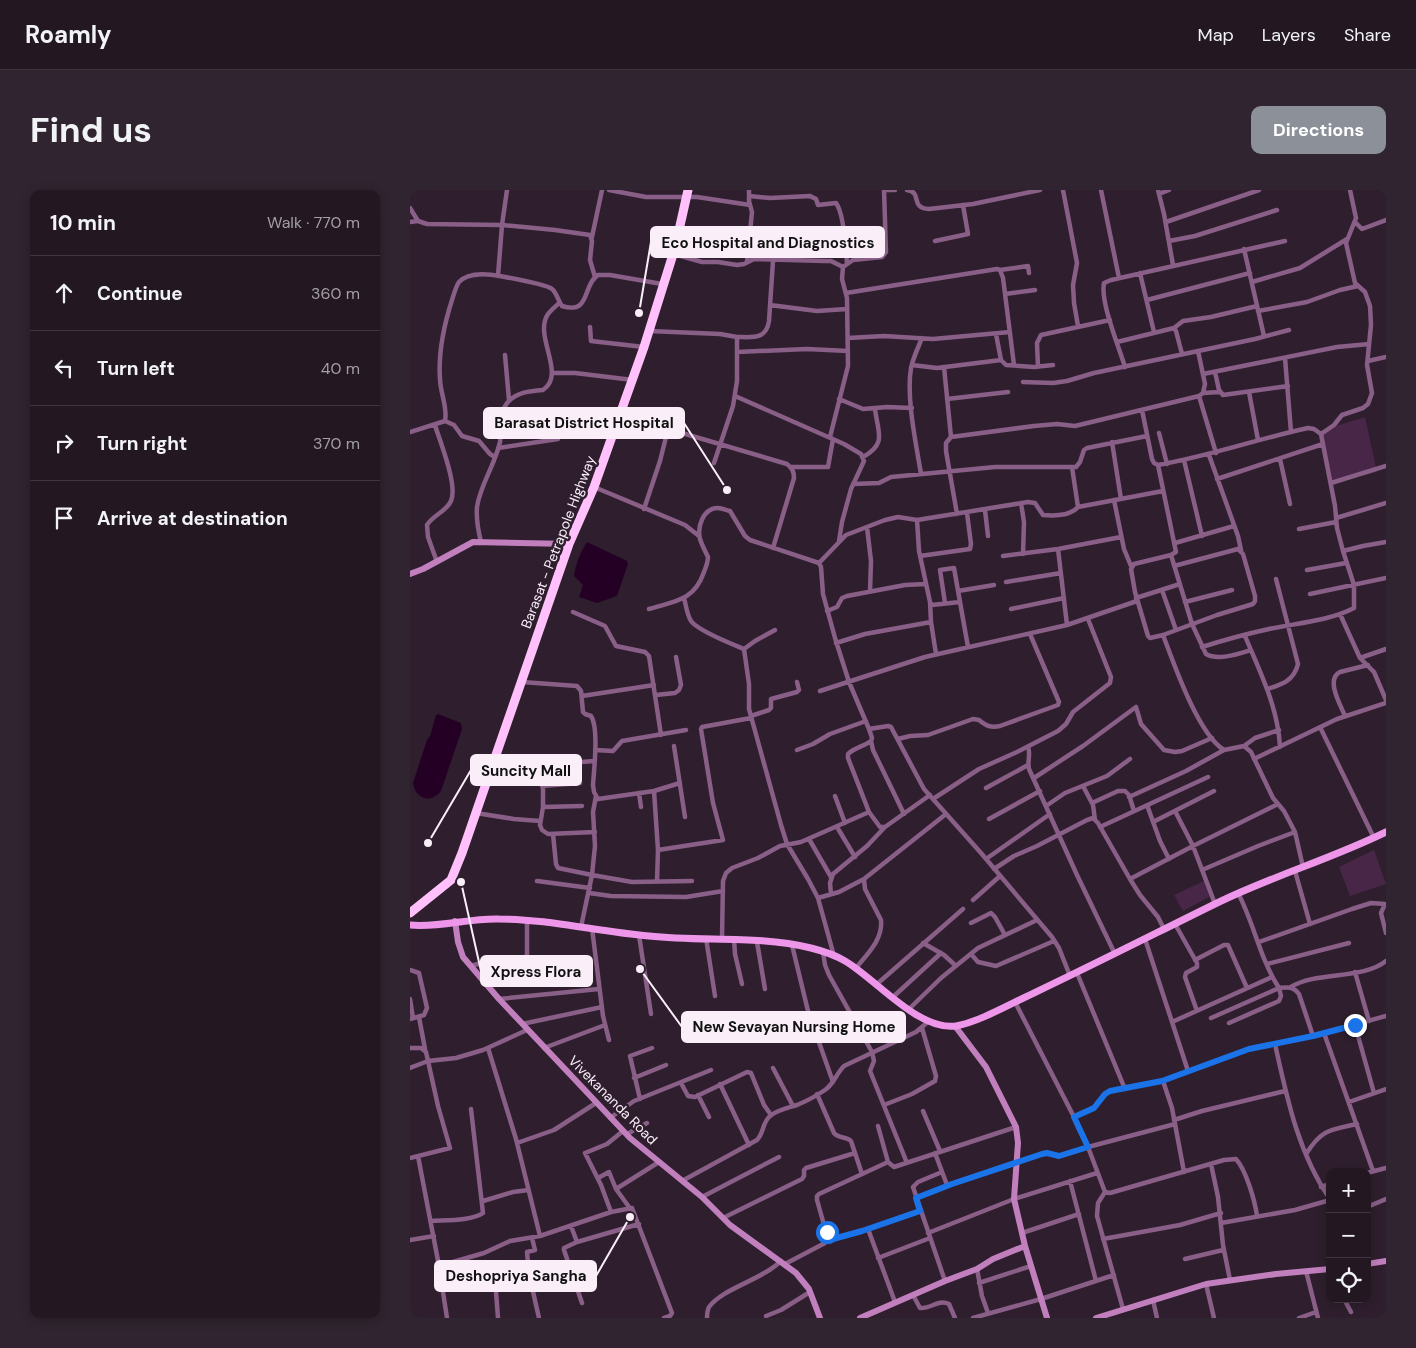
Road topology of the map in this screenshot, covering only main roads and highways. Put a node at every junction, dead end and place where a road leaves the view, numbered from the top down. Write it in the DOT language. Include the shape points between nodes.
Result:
graph roads {
  1 [pos="687,194"];
  2 [pos="1386,833"];
  3 [pos="410,913"];
  4 [pos="410,925"];
  1 -- 3 [label="highway, Barasat - Petrapole Highway" via="633,380 594,487 569,544 462,853 451,880"];
  2 -- 4 [label="main road" via="1238,893 1077,973 955,1026 928,1021 856,968 834,956 792,945 639,935 527,920 481,918"];
}
